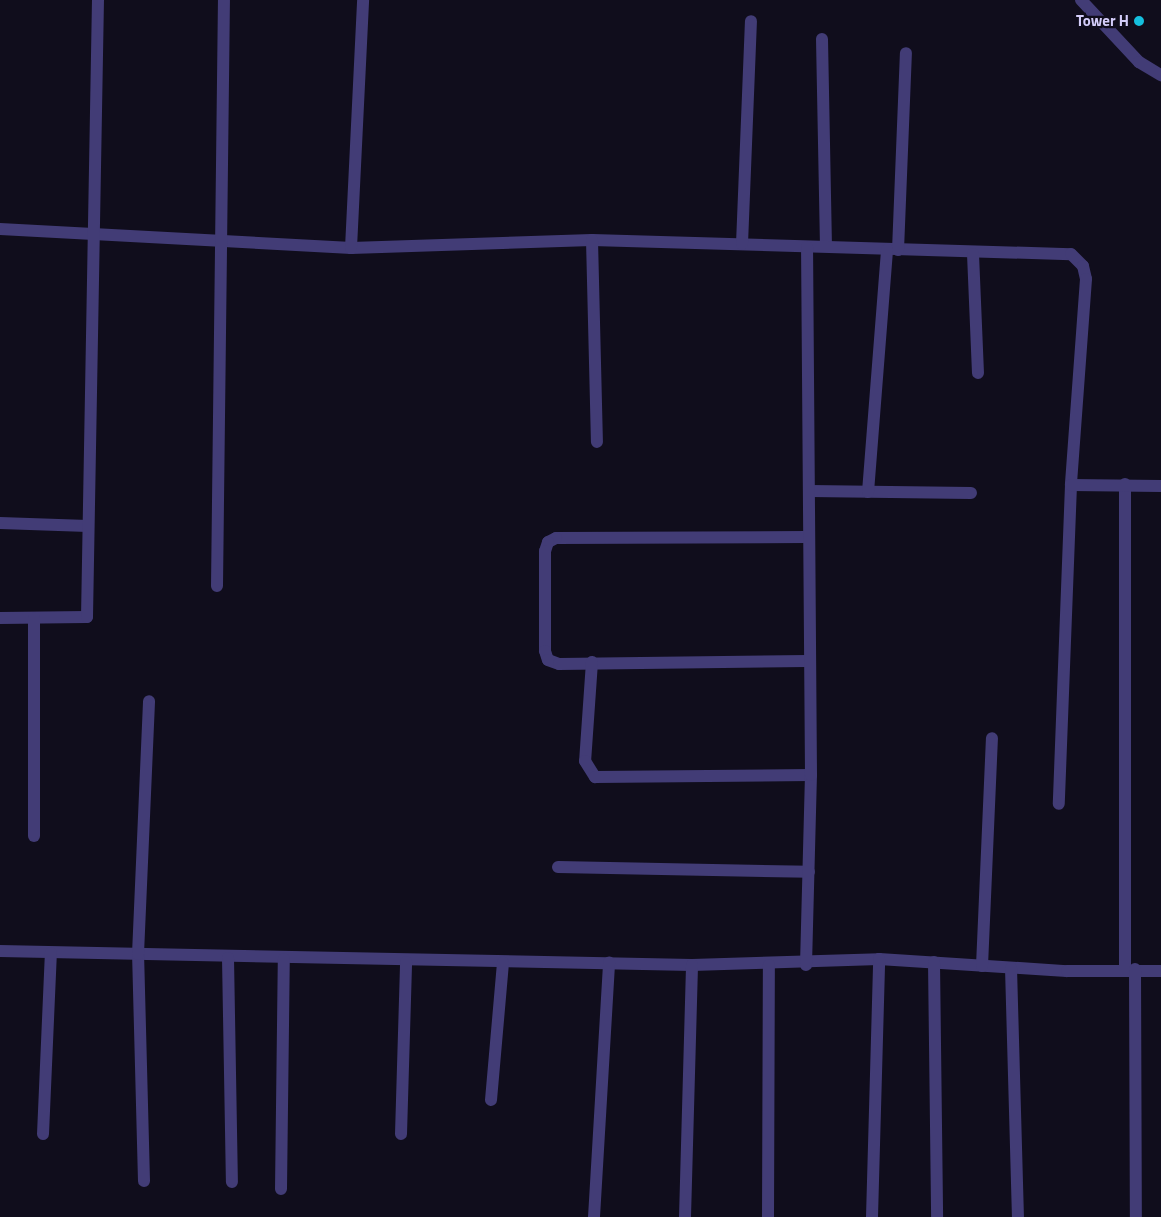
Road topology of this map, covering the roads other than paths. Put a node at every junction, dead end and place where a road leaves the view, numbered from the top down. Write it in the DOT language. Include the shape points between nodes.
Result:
graph roads {
  1 [pos="98,0"];
  2 [pos="224,0"];
  3 [pos="363,0"];
  4 [pos="1081,0"];
  5 [pos="751,21"];
  6 [pos="822,40"];
  7 [pos="906,53"];
  8 [pos="1161,75"];
  9 [pos="0,229"];
  10 [pos="96,231"];
  11 [pos="218,239"];
  12 [pos="592,240"];
  13 [pos="742,244"];
  14 [pos="826,246"];
  15 [pos="807,247"];
  16 [pos="351,248"];
  17 [pos="892,250"];
  18 [pos="973,254"];
  19 [pos="978,374"];
  20 [pos="597,442"];
  21 [pos="1125,484"];
  22 [pos="1070,485"];
  23 [pos="1161,486"];
  24 [pos="810,491"];
  25 [pos="868,492"];
  26 [pos="972,493"];
  27 [pos="0,522"];
  28 [pos="88,526"];
  29 [pos="807,537"];
  30 [pos="217,586"];
  31 [pos="0,618"];
  32 [pos="34,618"];
  33 [pos="807,661"];
  34 [pos="592,662"];
  35 [pos="149,701"];
  36 [pos="992,738"];
  37 [pos="811,775"];
  38 [pos="1059,804"];
  39 [pos="34,836"];
  40 [pos="558,867"];
  41 [pos="809,872"];
  42 [pos="0,951"];
  43 [pos="51,953"];
  44 [pos="138,954"];
  45 [pos="228,958"];
  46 [pos="284,960"];
  47 [pos="879,960"];
  48 [pos="406,962"];
  49 [pos="503,962"];
  50 [pos="609,962"];
  51 [pos="934,962"];
  52 [pos="692,965"];
  53 [pos="769,965"];
  54 [pos="806,965"];
  55 [pos="982,966"];
  56 [pos="1011,968"];
  57 [pos="1130,969"];
  58 [pos="1161,971"];
  59 [pos="491,1100"];
  60 [pos="43,1134"];
  61 [pos="401,1134"];
  62 [pos="144,1181"];
  63 [pos="232,1182"];
  64 [pos="281,1189"];
  65 [pos="594,1217"];
  66 [pos="685,1217"];
  67 [pos="768,1217"];
  68 [pos="872,1217"];
  69 [pos="936,1217"];
  70 [pos="1018,1217"];
  71 [pos="1136,1217"];
  1 -- 10 [label="street"];
  2 -- 11 [label="street"];
  3 -- 16 [label="street"];
  4 -- 8 [label="street" via="1140,62"];
  5 -- 13 [label="street"];
  6 -- 14 [label="street"];
  7 -- 17 [label="street"];
  9 -- 10 [label="street"];
  10 -- 11 [label="street"];
  10 -- 28 [label="street"];
  11 -- 16 [label="street"];
  11 -- 30 [label="street"];
  12 -- 13 [label="street"];
  12 -- 16 [label="street"];
  12 -- 20 [label="street"];
  13 -- 15 [label="street"];
  14 -- 15 [label="street"];
  14 -- 17 [label="street"];
  15 -- 24 [label="street"];
  17 -- 18 [label="street"];
  17 -- 25 [label="street"];
  18 -- 19 [label="street"];
  18 -- 22 [label="street" via="1070,254 1083,266 1086,279"];
  21 -- 22 [label="street"];
  21 -- 23 [label="street"];
  21 -- 57 [label="street"];
  22 -- 38 [label="street"];
  24 -- 25 [label="street"];
  24 -- 29 [label="street"];
  25 -- 26 [label="street"];
  27 -- 28 [label="street"];
  28 -- 32 [label="street" via="87,617"];
  29 -- 33 [label="street"];
  29 -- 34 [label="street" via="556,538 548,542 545,651 548,660 558,664"];
  31 -- 32 [label="street"];
  32 -- 39 [label="street"];
  33 -- 34 [label="street"];
  33 -- 37 [label="street"];
  34 -- 37 [label="street" via="586,761 595,777"];
  35 -- 44 [label="street"];
  36 -- 55 [label="street"];
  37 -- 41 [label="street"];
  40 -- 41 [label="street"];
  41 -- 54 [label="street"];
  42 -- 43 [label="street"];
  43 -- 44 [label="street"];
  43 -- 60 [label="street"];
  44 -- 45 [label="street"];
  44 -- 62 [label="street"];
  45 -- 46 [label="street"];
  45 -- 63 [label="street"];
  46 -- 48 [label="street"];
  46 -- 64 [label="street"];
  47 -- 51 [label="street"];
  47 -- 54 [label="street"];
  47 -- 68 [label="street"];
  48 -- 49 [label="street"];
  48 -- 61 [label="street"];
  49 -- 50 [label="street"];
  49 -- 59 [label="street"];
  50 -- 52 [label="street"];
  50 -- 65 [label="street"];
  51 -- 55 [label="street"];
  51 -- 69 [label="street"];
  52 -- 53 [label="street"];
  52 -- 66 [label="street"];
  53 -- 54 [label="street"];
  53 -- 67 [label="street"];
  55 -- 56 [label="street"];
  56 -- 57 [label="street"];
  56 -- 70 [label="street"];
  57 -- 58 [label="street"];
  57 -- 71 [label="street"];
}
